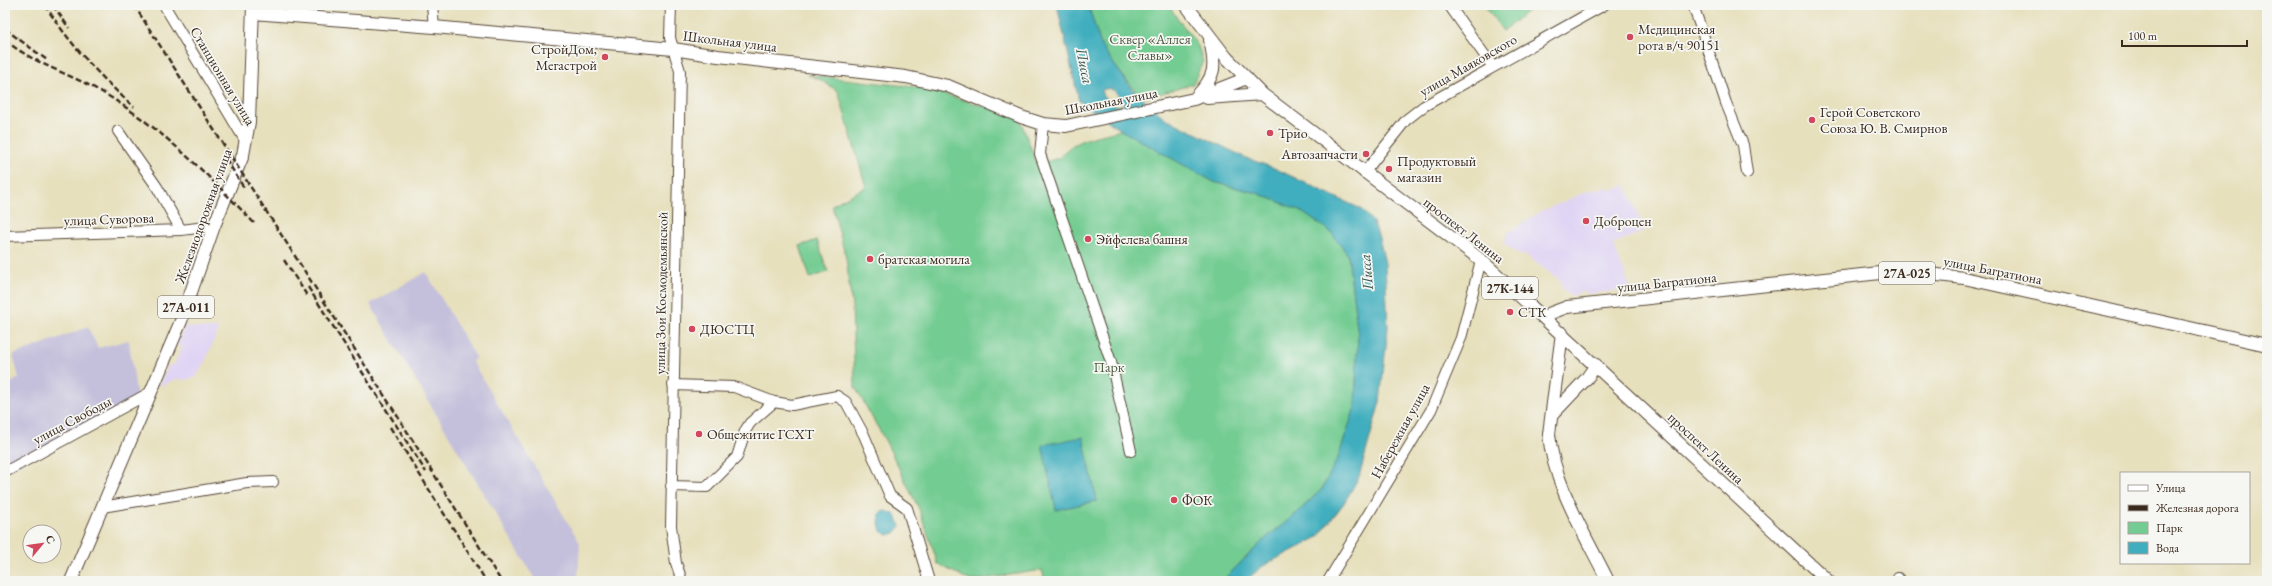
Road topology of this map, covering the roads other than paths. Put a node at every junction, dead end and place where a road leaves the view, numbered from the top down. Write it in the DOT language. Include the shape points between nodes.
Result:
graph roads {
  1 [pos="164,5"];
  2 [pos="432,5"];
  3 [pos="671,5"];
  4 [pos="1186,5"];
  5 [pos="1449,5"];
  6 [pos="1604,5"];
  7 [pos="1694,5"];
  8 [pos="253,9"];
  9 [pos="434,27"];
  10 [pos="1209,34"];
  11 [pos="673,49"];
  12 [pos="1493,67"];
  13 [pos="1247,78"];
  14 [pos="1262,94"];
  15 [pos="1194,99"];
  16 [pos="1043,124"];
  17 [pos="118,131"];
  18 [pos="246,142"];
  19 [pos="1364,173"];
  20 [pos="1747,173"];
  21 [pos="214,226"];
  22 [pos="181,230"];
  23 [pos="5,236"];
  24 [pos="1481,260"];
  25 [pos="1545,319"];
  26 [pos="1562,333"];
  27 [pos="2267,345"];
  28 [pos="1596,365"];
  29 [pos="673,385"];
  30 [pos="151,392"];
  31 [pos="774,402"];
  32 [pos="1552,415"];
  33 [pos="1131,450"];
  34 [pos="5,472"];
  35 [pos="273,482"];
  36 [pos="671,486"];
  37 [pos="102,507"];
  38 [pos="1332,580"];
  39 [pos="71,581"];
  40 [pos="682,581"];
  41 [pos="929,581"];
  42 [pos="1608,581"];
  43 [pos="1828,581"];
  1 -- 18 [label="street, Станционная улица"];
  2 -- 9 [label="street"];
  3 -- 11 [label="street, улица Зои Космодемьянской" via="670,38"];
  4 -- 10 [label="main road, проспект Ленина / 27К-144"];
  5 -- 12 [label="street"];
  6 -- 12 [label="street, улица Маяковского"];
  7 -- 20 [label="street" via="1726,103 1743,145"];
  8 -- 9 [label="main road, Школьная улица"];
  8 -- 18 [label="main road, Железнодорожная улица / 27А-011"];
  9 -- 11 [label="main road, Школьная улица"];
  10 -- 13 [label="main road, проспект Ленина / 27К-144" via="1226,57"];
  10 -- 15 [label="main road" via="1215,60 1213,74 1209,83"];
  11 -- 16 [label="main road, Школьная улица" via="906,77 948,86"];
  11 -- 29 [label="street, улица Зои Космодемьянской" via="680,71"];
  12 -- 19 [label="street, улица Маяковского" via="1424,106 1406,120"];
  13 -- 14 [label="main road, проспект Ленина / 27К-144"];
  13 -- 15 [label="main road, Школьная улица"];
  14 -- 15 [label="main road, Школьная улица"];
  14 -- 19 [label="main road, проспект Ленина / 27К-144"];
  15 -- 16 [label="main road, Школьная улица" via="1091,122 1066,126"];
  16 -- 33 [label="street" via="1040,154 1111,362"];
  17 -- 22 [label="street" via="157,187"];
  18 -- 21 [label="main road, Железнодорожная улица / 27А-011"];
  19 -- 24 [label="main road, проспект Ленина / 27К-144"];
  21 -- 22 [label="street, улица Суворова"];
  21 -- 30 [label="main road, Железнодорожная улица / 27А-011" via="181,321"];
  22 -- 23 [label="street, улица Суворова"];
  24 -- 25 [label="main road, проспект Ленина / 27К-144"];
  24 -- 38 [label="street, Набережная улица" via="1461,338 1431,410"];
  25 -- 26 [label="main road, проспект Ленина / 27К-144"];
  25 -- 27 [label="main road, улица Багратиона / 27А-025" via="1567,307 1880,273 1910,273 1964,278"];
  26 -- 28 [label="main road, проспект Ленина / 27К-144"];
  26 -- 32 [label="main road"];
  28 -- 32 [label="main road" via="1588,378"];
  28 -- 43 [label="main road, проспект Ленина / 27К-144"];
  29 -- 31 [label="street" via="734,387"];
  29 -- 36 [label="street, улица Зои Космодемьянской"];
  30 -- 34 [label="street, улица Свободы"];
  30 -- 37 [label="main road, Железнодорожная улица / 27А-011"];
  31 -- 36 [label="street" via="750,423 737,457 707,487"];
  31 -- 41 [label="street" via="792,405 837,396 846,402 864,435 890,496 907,508"];
  32 -- 42 [label="main road" via="1550,434 1553,459 1566,493"];
  35 -- 37 [label="street" via="247,483"];
  36 -- 40 [label="street, улица Зои Космодемьянской" via="671,526 676,563"];
  37 -- 39 [label="main road, Железнодорожная улица / 27А-011"];
}
